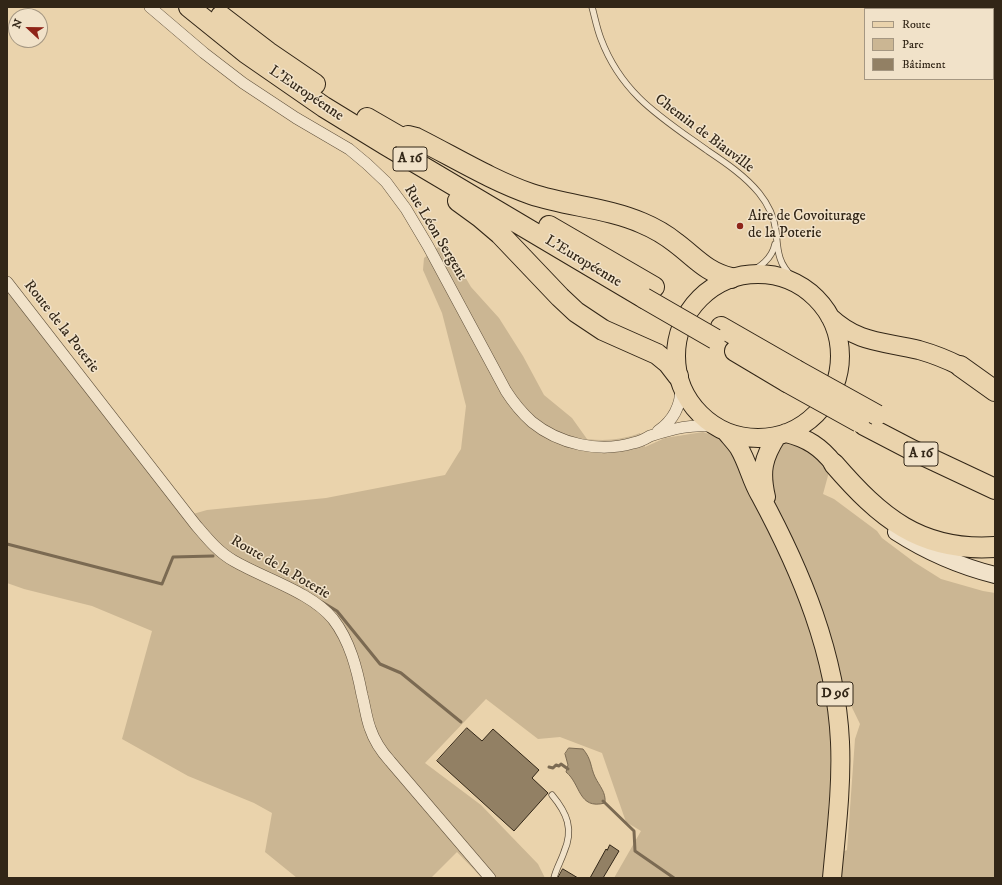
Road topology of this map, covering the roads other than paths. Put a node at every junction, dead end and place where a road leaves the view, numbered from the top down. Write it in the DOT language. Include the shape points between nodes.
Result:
graph roads {
  1 [pos="150,7"];
  2 [pos="189,7"];
  3 [pos="210,7"];
  4 [pos="592,7"];
  5 [pos="303,93"];
  6 [pos="394,134"];
  7 [pos="776,239"];
  8 [pos="739,276"];
  9 [pos="7,282"];
  10 [pos="799,285"];
  11 [pos="649,292"];
  12 [pos="830,317"];
  13 [pos="960,366"];
  14 [pos="680,381"];
  15 [pos="995,386"];
  16 [pos="995,391"];
  17 [pos="870,420"];
  18 [pos="721,429"];
  19 [pos="782,434"];
  20 [pos="651,436"];
  21 [pos="834,464"];
  22 [pos="995,474"];
  23 [pos="995,489"];
  24 [pos="774,521"];
  25 [pos="995,547"];
  26 [pos="995,575"];
  27 [pos="552,795"];
  28 [pos="490,878"];
  29 [pos="554,878"];
  30 [pos="832,878"];
  1 -- 20 [label="street, Rue Léon Sergent" via="243,83 349,149 386,182 428,246 506,391 531,421 560,439 587,446 624,446"];
  2 -- 5 [label="highway, L'Européenne / A 16" via="237,46"];
  3 -- 6 [label="highway, L'Européenne / A 16" via="298,73"];
  4 -- 7 [label="lane, Chemin de Biauville" via="603,45 628,85 660,118 733,168 754,188 771,213"];
  5 -- 11 [label="highway, L'Européenne / A 16" via="386,145"];
  5 -- 14 [label="highway" via="358,136 480,217 576,312 606,332 658,354 668,363"];
  6 -- 8 [label="highway" via="416,138 481,172 529,193 641,223 670,239 710,271"];
  6 -- 11 [label="highway, L'Européenne / A 16"];
  7 -- 8 [label="lane, Chemin de Biauville" via="768,260 760,267"];
  7 -- 10 [label="lane, Chemin de Biauville" via="782,264"];
  8 -- 10 [label="main road" via="772,275"];
  8 -- 14 [label="main road" via="708,290 687,314 676,344"];
  9 -- 28 [label="street, Route de la Poterie" via="206,537 234,561 308,598 332,618 352,655 368,723 378,746"];
  10 -- 12 [label="main road" via="815,297"];
  11 -- 17 [label="highway, L'Européenne / A 16, bridge"];
  12 -- 13 [label="main road" via="860,338 926,352"];
  12 -- 19 [label="main road" via="839,348 834,385 814,416 801,426"];
  13 -- 15 [label="main road"];
  13 -- 16 [label="highway"];
  14 -- 18 [label="main road" via="688,400 697,412"];
  14 -- 20 [label="street" via="679,404 675,414"];
  17 -- 22 [label="highway, L'Européenne / A 16" via="931,444"];
  17 -- 23 [label="highway, L'Européenne / A 16" via="918,453"];
  18 -- 19 [label="main road" via="749,438"];
  18 -- 20 [label="street" via="703,425 692,426"];
  18 -- 24 [label="main road, D 96" via="733,439 741,452 756,489"];
  19 -- 21 [label="main road" via="802,437 814,443"];
  19 -- 24 [label="main road, D 96" via="766,454 763,472"];
  21 -- 25 [label="highway" via="875,507 912,533 950,546"];
  21 -- 26 [label="main road" via="841,478 863,504 897,532 942,558"];
  24 -- 30 [label="main road, D 96" via="812,608 835,697 841,768"];
  27 -- 29 [label="lane" via="562,807 570,831 569,841"];
}
